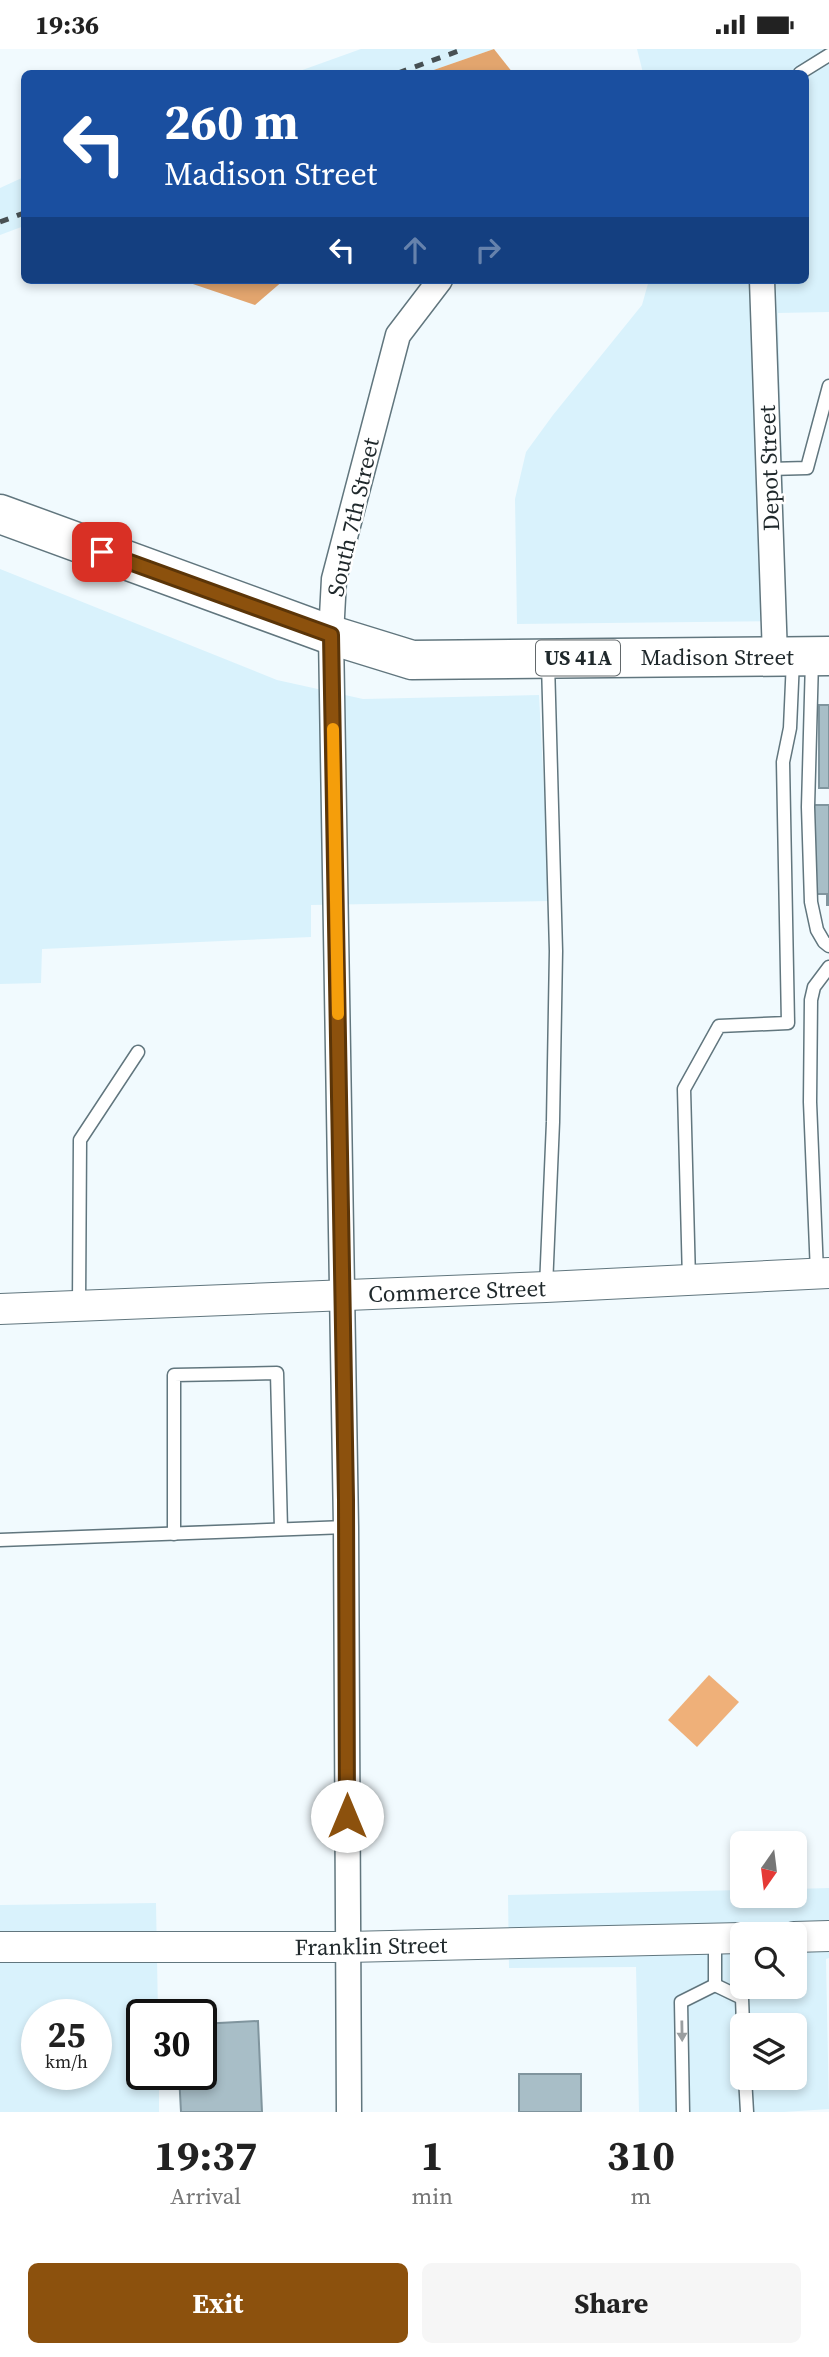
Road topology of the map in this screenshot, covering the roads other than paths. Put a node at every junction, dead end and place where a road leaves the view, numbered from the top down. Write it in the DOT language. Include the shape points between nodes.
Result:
graph roads {
  1 [pos="829,55"];
  2 [pos="805,70"];
  3 [pos="437,284"];
  4 [pos="762,284"];
  5 [pos="829,386"];
  6 [pos="769,469"];
  7 [pos="0,514"];
  8 [pos="331,635"];
  9 [pos="802,656"];
  10 [pos="548,659"];
  11 [pos="829,946"];
  12 [pos="829,967"];
  13 [pos="138,1052"];
  14 [pos="823,1273"];
  15 [pos="689,1280"];
  16 [pos="546,1287"];
  17 [pos="343,1296"];
  18 [pos="79,1305"];
  19 [pos="0,1308"];
  20 [pos="346,1527"];
  21 [pos="281,1529"];
  22 [pos="174,1534"];
  23 [pos="0,1540"];
  24 [pos="829,1936"];
  25 [pos="807,1937"];
  26 [pos="728,1938"];
  27 [pos="0,1947"];
  28 [pos="347,1947"];
  29 [pos="715,1985"];
  30 [pos="742,2013"];
  31 [pos="746,2090"];
  32 [pos="349,2112"];
  33 [pos="683,2112"];
  34 [pos="747,2112"];
  1 -- 2 [label="lane"];
  3 -- 8 [label="street, South 7th Street" via="398,335 334,579"];
  4 -- 6 [label="street, Depot Street"];
  5 -- 6 [label="lane" via="807,468"];
  6 -- 9 [label="street, Depot Street" via="775,627"];
  7 -- 8 [label="main road, Madison Street / US 41A"];
  8 -- 10 [label="main road, Madison Street / US 41A" via="412,660"];
  8 -- 17 [label="street, South 7th Street"];
  9 -- 10 [label="main road, Madison Street / US 41A"];
  9 -- 11 [label="lane" via="811,902 817,930"];
  9 -- 15 [label="lane" via="783,762 788,1023 719,1026 684,1089"];
  10 -- 16 [label="lane" via="556,951"];
  12 -- 14 [label="lane" via="814,987 811,1000 810,1102"];
  13 -- 18 [label="lane" via="80,1140"];
  14 -- 15 [label="street, Commerce Street"];
  15 -- 16 [label="street, Commerce Street"];
  16 -- 17 [label="street, Commerce Street"];
  17 -- 18 [label="street, Commerce Street"];
  17 -- 20 [label="street, South 7th Street"];
  18 -- 19 [label="street, Commerce Street"];
  20 -- 21 [label="lane"];
  20 -- 28 [label="street, South 7th Street"];
  21 -- 22 [label="lane"];
  21 -- 22 [label="lane" via="277,1373 174,1375"];
  22 -- 23 [label="lane"];
  24 -- 25 [label="street"];
  26 -- 28 [label="street, Franklin Street"];
  26 -- 29 [label="lane"];
  27 -- 28 [label="street, Franklin Street"];
  28 -- 32 [label="street, South 7th Street"];
  29 -- 30 [label="lane" via="741,1999"];
  29 -- 33 [label="lane, one-way" via="681,2001"];
  31 -- 34 [label="lane"];
}
